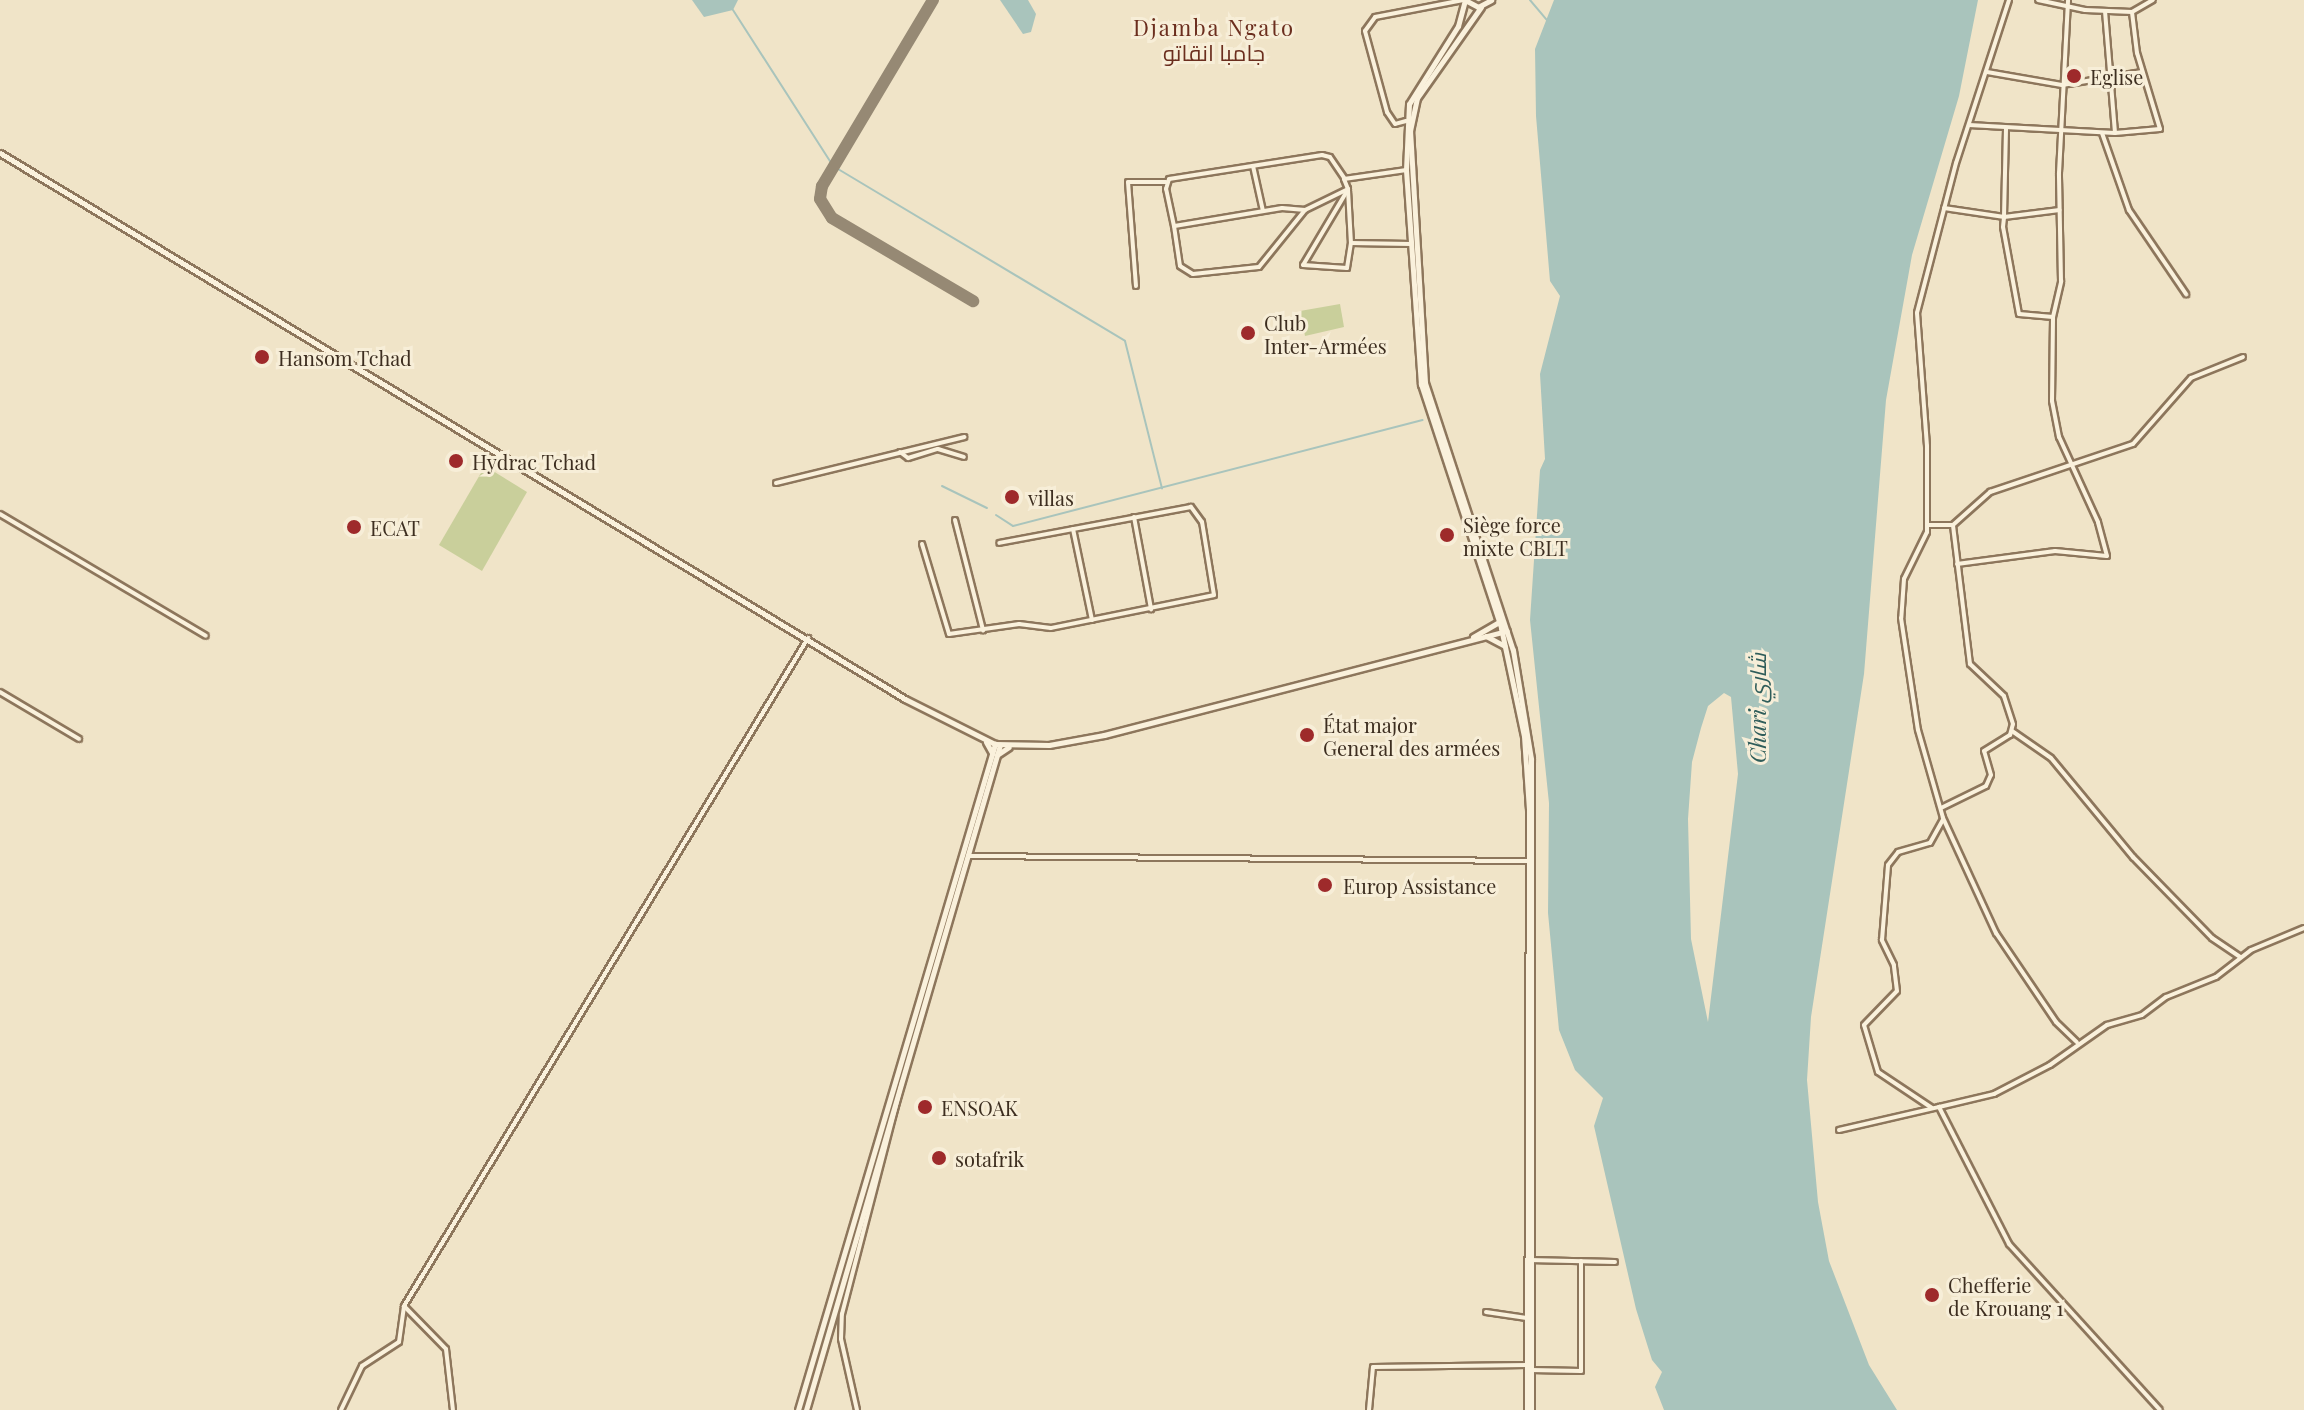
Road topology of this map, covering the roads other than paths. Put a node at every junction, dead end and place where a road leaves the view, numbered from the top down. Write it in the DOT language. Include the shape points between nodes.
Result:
graph roads {
  1 [pos="1464,0"];
  2 [pos="1491,0"];
  3 [pos="2009,0"];
  4 [pos="2038,0"];
  5 [pos="2153,0"];
  6 [pos="2068,3"];
  7 [pos="1481,7"];
  8 [pos="2105,11"];
  9 [pos="2132,12"];
  10 [pos="1986,72"];
  11 [pos="2142,72"];
  12 [pos="2111,80"];
  13 [pos="2062,85"];
  14 [pos="1406,121"];
  15 [pos="1969,125"];
  16 [pos="2006,128"];
  17 [pos="2061,131"];
  18 [pos="2102,133"];
  19 [pos="2115,133"];
  20 [pos="0,153"];
  21 [pos="1253,166"];
  22 [pos="1406,170"];
  23 [pos="1344,179"];
  24 [pos="1166,182"];
  25 [pos="1348,189"];
  26 [pos="1944,208"];
  27 [pos="1305,210"];
  28 [pos="2060,210"];
  29 [pos="1263,211"];
  30 [pos="2004,217"];
  31 [pos="1174,226"];
  32 [pos="1412,239"];
  33 [pos="1351,243"];
  34 [pos="1136,286"];
  35 [pos="2186,294"];
  36 [pos="2053,317"];
  37 [pos="2243,357"];
  38 [pos="964,437"];
  39 [pos="900,452"];
  40 [pos="964,457"];
  41 [pos="2071,465"];
  42 [pos="776,483"];
  43 [pos="0,514"];
  44 [pos="1134,517"];
  45 [pos="955,520"];
  46 [pos="1927,525"];
  47 [pos="1953,525"];
  48 [pos="1073,528"];
  49 [pos="999,543"];
  50 [pos="922,544"];
  51 [pos="1957,564"];
  52 [pos="1151,609"];
  53 [pos="1495,611"];
  54 [pos="1092,620"];
  55 [pos="1501,621"];
  56 [pos="983,630"];
  57 [pos="1504,632"];
  58 [pos="1484,633"];
  59 [pos="206,636"];
  60 [pos="808,638"];
  61 [pos="1506,647"];
  62 [pos="0,692"];
  63 [pos="2012,731"];
  64 [pos="79,739"];
  65 [pos="985,741"];
  66 [pos="998,745"];
  67 [pos="1009,747"];
  68 [pos="994,754"];
  69 [pos="1941,808"];
  70 [pos="1943,818"];
  71 [pos="964,855"];
  72 [pos="1531,861"];
  73 [pos="2304,928"];
  74 [pos="2240,957"];
  75 [pos="2077,1042"];
  76 [pos="899,1080"];
  77 [pos="1939,1107"];
  78 [pos="1932,1108"];
  79 [pos="1839,1130"];
  80 [pos="1530,1260"];
  81 [pos="1581,1261"];
  82 [pos="1615,1262"];
  83 [pos="404,1306"];
  84 [pos="1486,1312"];
  85 [pos="1527,1318"];
  86 [pos="1529,1368"];
  87 [pos="341,1410"];
  88 [pos="453,1410"];
  89 [pos="798,1410"];
  90 [pos="806,1410"];
  91 [pos="857,1410"];
  92 [pos="1369,1410"];
  93 [pos="1529,1410"];
  94 [pos="2160,1410"];
  1 -- 7 [label="main road"];
  1 -- 14 [label="main road" via="1458,26 1412,97"];
  1 -- 14 [label="street" via="1375,17 1365,31 1387,112 1395,124"];
  2 -- 7 [label="main road"];
  3 -- 10 [label="street"];
  4 -- 6 [label="street"];
  5 -- 9 [label="street"];
  6 -- 8 [label="street"];
  6 -- 13 [label="street"];
  7 -- 32 [label="main road" via="1423,87 1412,112"];
  8 -- 9 [label="street"];
  8 -- 12 [label="street"];
  9 -- 11 [label="street"];
  10 -- 13 [label="street"];
  10 -- 15 [label="street"];
  11 -- 12 [label="street"];
  11 -- 19 [label="street" via="2160,129"];
  12 -- 13 [label="street"];
  12 -- 19 [label="street"];
  13 -- 17 [label="street"];
  14 -- 22 [label="main road"];
  15 -- 16 [label="street"];
  15 -- 26 [label="street"];
  16 -- 17 [label="street"];
  16 -- 30 [label="street"];
  17 -- 18 [label="street"];
  17 -- 28 [label="street"];
  18 -- 19 [label="street"];
  18 -- 35 [label="street" via="2129,210"];
  20 -- 60 [label="main road"];
  21 -- 23 [label="street" via="1325,155"];
  21 -- 24 [label="street"];
  21 -- 29 [label="street"];
  22 -- 23 [label="street"];
  22 -- 32 [label="main road"];
  23 -- 25 [label="street"];
  24 -- 31 [label="street"];
  24 -- 34 [label="street" via="1128,182"];
  25 -- 27 [label="street"];
  25 -- 33 [label="street"];
  25 -- 33 [label="street" via="1302,264 1347,268"];
  26 -- 30 [label="street"];
  26 -- 46 [label="street" via="1917,313"];
  27 -- 29 [label="street"];
  27 -- 31 [label="street" via="1265,261 1251,269 1183,271"];
  28 -- 30 [label="street"];
  28 -- 36 [label="street" via="2061,281"];
  29 -- 31 [label="street"];
  30 -- 36 [label="street" via="2017,309 2024,317"];
  32 -- 33 [label="street"];
  32 -- 53 [label="main road" via="1421,384"];
  32 -- 55 [label="main road" via="1425,383"];
  36 -- 41 [label="street" via="2052,401"];
  37 -- 41 [label="street" via="2191,378 2133,444"];
  38 -- 39 [label="street"];
  39 -- 40 [label="street" via="908,458 938,449"];
  39 -- 42 [label="street"];
  41 -- 47 [label="street" via="1990,492"];
  41 -- 51 [label="street" via="2098,522 2107,556 2055,551"];
  43 -- 59 [label="street"];
  44 -- 48 [label="street"];
  44 -- 52 [label="street"];
  44 -- 52 [label="street" via="1191,507 1202,522 1214,595"];
  45 -- 56 [label="street"];
  46 -- 47 [label="street"];
  46 -- 69 [label="street" via="1926,540 1904,579 1901,618 1918,730"];
  47 -- 51 [label="street"];
  48 -- 49 [label="street"];
  48 -- 54 [label="street"];
  50 -- 56 [label="street" via="945,631"];
  51 -- 63 [label="street" via="1970,664 2004,696"];
  52 -- 54 [label="street"];
  53 -- 55 [label="main road"];
  53 -- 58 [label="main road"];
  54 -- 56 [label="street" via="1051,628 1019,624"];
  55 -- 57 [label="main road"];
  55 -- 58 [label="main road"];
  57 -- 58 [label="main road"];
  57 -- 61 [label="main road"];
  57 -- 72 [label="main road" via="1529,747"];
  58 -- 61 [label="main road"];
  58 -- 67 [label="main road" via="1104,735"];
  60 -- 65 [label="main road"];
  60 -- 83 [label="street"];
  61 -- 72 [label="main road" via="1524,736"];
  62 -- 64 [label="street"];
  63 -- 69 [label="street" via="1984,751 1991,775 1986,786"];
  63 -- 74 [label="street" via="2051,758 2133,857 2212,938"];
  65 -- 66 [label="main road"];
  65 -- 68 [label="main road"];
  66 -- 67 [label="main road"];
  66 -- 68 [label="main road"];
  67 -- 68 [label="main road"];
  68 -- 71 [label="main road"];
  69 -- 70 [label="street"];
  70 -- 75 [label="street" via="1994,929 2056,1022"];
  70 -- 78 [label="street" via="1930,843 1898,852 1888,865 1882,940 1894,965 1897,991 1864,1025 1878,1072"];
  71 -- 72 [label="street"];
  71 -- 76 [label="main road"];
  72 -- 80 [label="main road"];
  73 -- 74 [label="street"];
  74 -- 75 [label="street" via="2216,977"];
  75 -- 77 [label="street" via="2050,1065 1994,1094"];
  76 -- 89 [label="main road"];
  76 -- 90 [label="main road"];
  76 -- 91 [label="street" via="904,1089 842,1314 841,1339"];
  77 -- 78 [label="street"];
  77 -- 94 [label="street" via="2009,1244"];
  78 -- 79 [label="street"];
  80 -- 81 [label="street"];
  80 -- 85 [label="main road"];
  80 -- 86 [label="main road"];
  81 -- 82 [label="street"];
  81 -- 86 [label="street" via="1581,1371"];
  83 -- 87 [label="street" via="399,1342 362,1366"];
  83 -- 88 [label="street" via="446,1349"];
  84 -- 85 [label="street"];
  85 -- 86 [label="main road"];
  86 -- 92 [label="street" via="1373,1367"];
  86 -- 93 [label="main road"];
}
